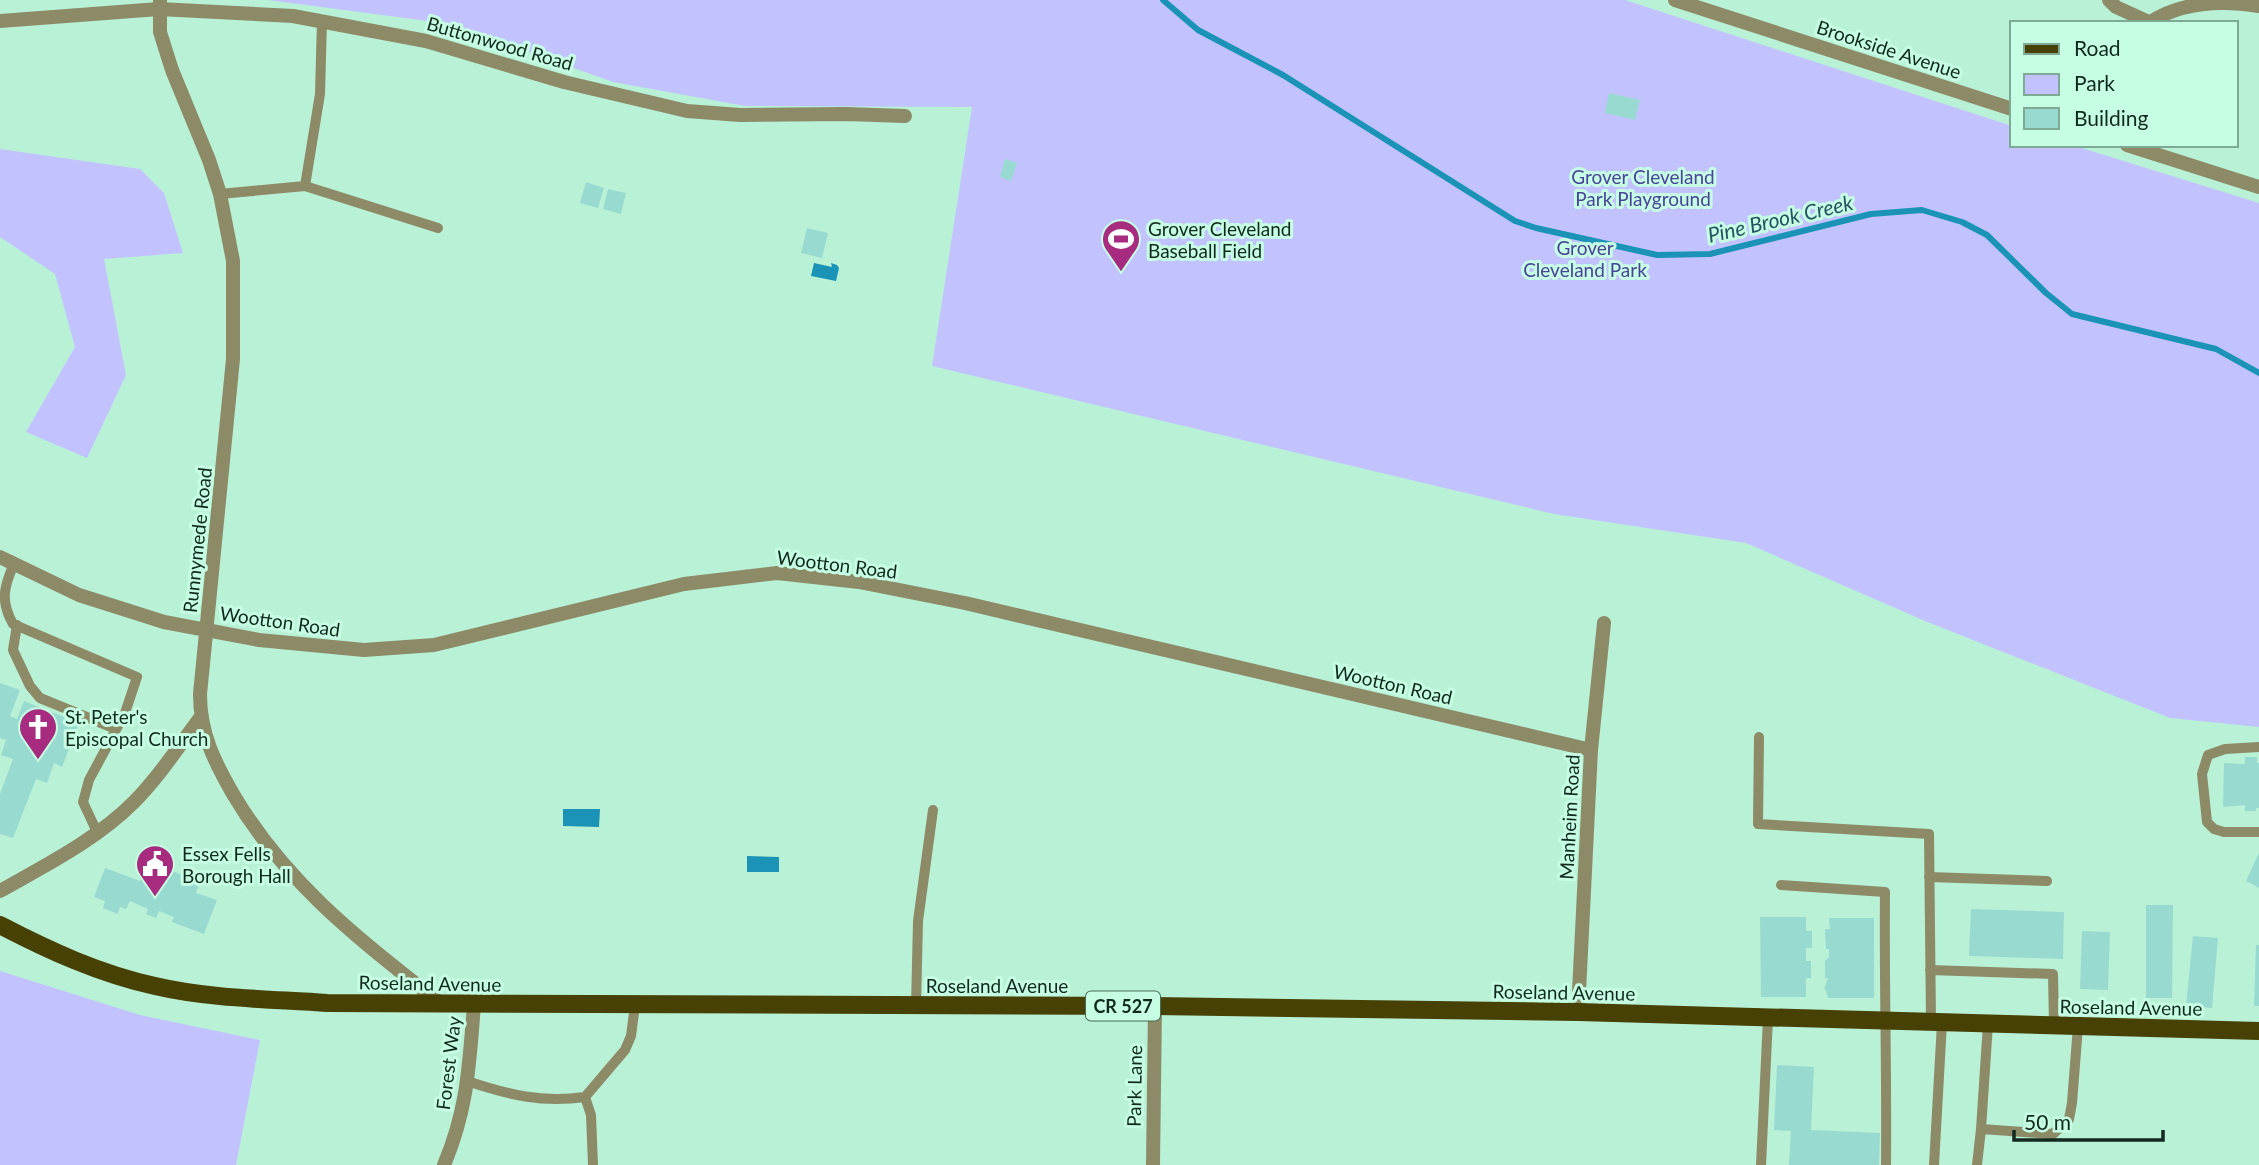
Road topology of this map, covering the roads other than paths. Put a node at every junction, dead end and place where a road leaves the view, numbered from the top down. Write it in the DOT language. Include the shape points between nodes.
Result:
graph roads {
  1 [pos="1675,0"];
  2 [pos="2109,0"];
  3 [pos="159,4"];
  4 [pos="2259,6"];
  5 [pos="0,21"];
  6 [pos="321,21"];
  7 [pos="2147,21"];
  8 [pos="2151,21"];
  9 [pos="2010,108"];
  10 [pos="905,116"];
  11 [pos="2133,147"];
  12 [pos="305,186"];
  13 [pos="2259,187"];
  14 [pos="220,194"];
  15 [pos="438,228"];
  16 [pos="0,557"];
  17 [pos="14,564"];
  18 [pos="1604,623"];
  19 [pos="17,625"];
  20 [pos="207,631"];
  21 [pos="200,718"];
  22 [pos="116,729"];
  23 [pos="1759,737"];
  24 [pos="2259,747"];
  25 [pos="1591,750"];
  26 [pos="933,810"];
  27 [pos="97,832"];
  28 [pos="2259,832"];
  29 [pos="1929,877"];
  30 [pos="2046,881"];
  31 [pos="1781,885"];
  32 [pos="3,886"];
  33 [pos="0,925"];
  34 [pos="1930,970"];
  35 [pos="439,1002"];
  36 [pos="474,1005"];
  37 [pos="635,1005"];
  38 [pos="916,1006"];
  39 [pos="1154,1006"];
  40 [pos="1578,1013"];
  41 [pos="1768,1018"];
  42 [pos="1884,1021"];
  43 [pos="1936,1022"];
  44 [pos="1988,1024"];
  45 [pos="2054,1026"];
  46 [pos="2078,1026"];
  47 [pos="2259,1031"];
  48 [pos="467,1081"];
  49 [pos="586,1097"];
  50 [pos="1981,1129"];
  51 [pos="444,1165"];
  52 [pos="593,1165"];
  53 [pos="1153,1165"];
  54 [pos="1761,1165"];
  55 [pos="1886,1165"];
  56 [pos="1934,1165"];
  57 [pos="1978,1165"];
  1 -- 9 [label="street, Brookside Avenue"];
  2 -- 7 [label="street"];
  3 -- 5 [label="street, Buttonwood Road"];
  3 -- 6 [label="street, Buttonwood Road"];
  3 -- 14 [label="street, Runnymede Road" via="160,32 172,70"];
  4 -- 8 [label="street" via="2240,1 2202,2"];
  6 -- 10 [label="street, Buttonwood Road" via="426,41 564,82 687,111"];
  6 -- 12 [label="lane" via="320,93"];
  11 -- 13 [label="street"];
  12 -- 14 [label="lane"];
  12 -- 15 [label="lane"];
  14 -- 20 [label="street, Runnymede Road" via="233,261 233,359"];
  16 -- 17 [label="street, Wootton Road"];
  17 -- 19 [label="lane" via="5,583 4,609"];
  17 -- 20 [label="street, Wootton Road" via="79,595 154,620"];
  18 -- 25 [label="street, Manheim Road"];
  19 -- 22 [label="lane" via="13,650 40,698"];
  19 -- 22 [label="lane" via="137,677"];
  20 -- 21 [label="street, Runnymede Road"];
  20 -- 25 [label="street, Wootton Road" via="364,650 434,645 684,584 778,573 859,582 965,603"];
  21 -- 27 [label="street" via="134,802"];
  21 -- 35 [label="street, Runnymede Road" via="225,780 273,854 356,937"];
  22 -- 27 [label="lane" via="89,780 83,802"];
  23 -- 29 [label="lane" via="1758,824 1929,834"];
  24 -- 28 [label="lane" via="2208,755 2203,774 2207,822 2214,830"];
  25 -- 40 [label="street, Manheim Road"];
  26 -- 38 [label="lane" via="918,921"];
  27 -- 32 [label="street"];
  29 -- 30 [label="lane"];
  29 -- 34 [label="lane"];
  31 -- 42 [label="lane" via="1885,892"];
  33 -- 35 [label="main road, Roseland Avenue / CR 527" via="74,961 156,986 327,1003"];
  34 -- 43 [label="lane"];
  34 -- 45 [label="lane" via="2053,974"];
  35 -- 36 [label="main road, Roseland Avenue / CR 527"];
  36 -- 37 [label="main road, Roseland Avenue / CR 527"];
  36 -- 48 [label="street, Forest Way"];
  37 -- 38 [label="main road, Roseland Avenue / CR 527"];
  37 -- 49 [label="lane" via="625,1050"];
  38 -- 39 [label="main road, Roseland Avenue / CR 527"];
  39 -- 40 [label="main road, Roseland Avenue / CR 527"];
  39 -- 53 [label="street, Park Lane"];
  40 -- 41 [label="main road, Roseland Avenue / CR 527"];
  41 -- 42 [label="main road, Roseland Avenue / CR 527"];
  41 -- 54 [label="lane"];
  42 -- 43 [label="main road, Roseland Avenue / CR 527"];
  42 -- 55 [label="lane" via="1888,1044"];
  43 -- 44 [label="main road, Roseland Avenue / CR 527"];
  43 -- 56 [label="lane"];
  44 -- 45 [label="main road, Roseland Avenue / CR 527"];
  44 -- 50 [label="lane"];
  45 -- 46 [label="main road, Roseland Avenue / CR 527"];
  46 -- 47 [label="main road, Roseland Avenue / CR 527"];
  46 -- 50 [label="lane" via="2069,1119 2053,1134"];
  48 -- 49 [label="lane" via="503,1093 556,1101"];
  48 -- 51 [label="street, Forest Way" via="458,1132"];
  49 -- 52 [label="lane"];
  50 -- 57 [label="lane"];
}
